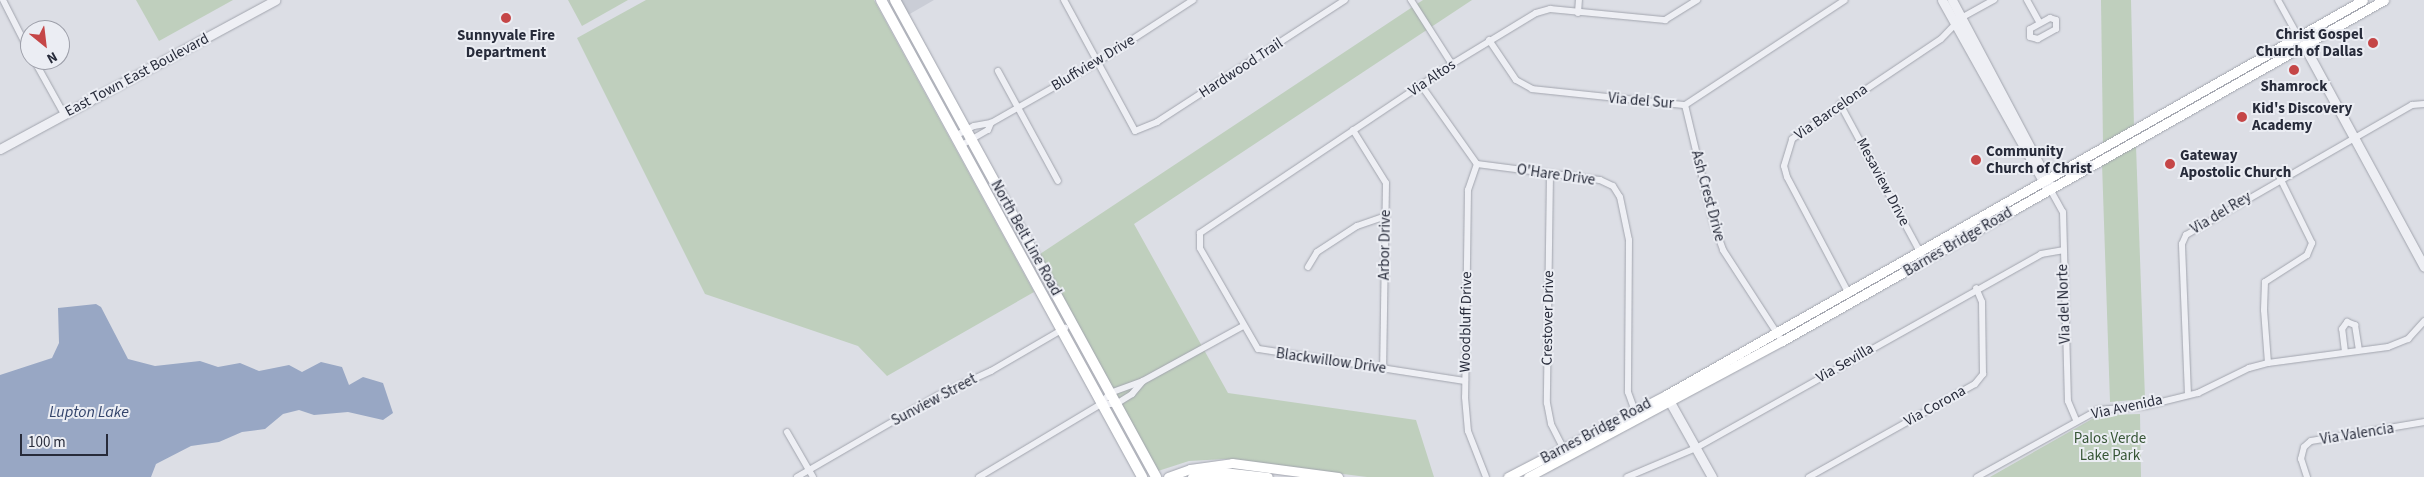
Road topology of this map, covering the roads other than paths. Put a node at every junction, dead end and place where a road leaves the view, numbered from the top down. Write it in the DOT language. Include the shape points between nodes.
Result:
graph roads {
  1 [pos="3,0"];
  2 [pos="275,0"];
  3 [pos="881,0"];
  4 [pos="1064,0"];
  5 [pos="1193,0"];
  6 [pos="1345,0"];
  7 [pos="1411,0"];
  8 [pos="1579,0"];
  9 [pos="1697,0"];
  10 [pos="1845,0"];
  11 [pos="1942,0"];
  12 [pos="1952,0"];
  13 [pos="1994,0"];
  14 [pos="2027,0"];
  15 [pos="2278,0"];
  16 [pos="2363,0"];
  17 [pos="2384,0"];
  18 [pos="897,3"];
  19 [pos="888,13"];
  20 [pos="1578,13"];
  21 [pos="1958,21"];
  22 [pos="2040,23"];
  23 [pos="20,33"];
  24 [pos="1490,40"];
  25 [pos="2302,42"];
  26 [pos="1096,63"];
  27 [pos="1452,64"];
  28 [pos="40,70"];
  29 [pos="998,72"];
  30 [pos="1421,85"];
  31 [pos="2211,87"];
  32 [pos="2215,96"];
  33 [pos="1686,104"];
  34 [pos="1840,104"];
  35 [pos="2424,104"];
  36 [pos="1017,108"];
  37 [pos="64,114"];
  38 [pos="991,123"];
  39 [pos="967,130"];
  40 [pos="1353,130"];
  41 [pos="955,136"];
  42 [pos="2354,137"];
  43 [pos="972,140"];
  44 [pos="960,146"];
  45 [pos="0,149"];
  46 [pos="1477,164"];
  47 [pos="1550,174"];
  48 [pos="2280,178"];
  49 [pos="1058,181"];
  50 [pos="2046,181"];
  51 [pos="2050,189"];
  52 [pos="1004,197"];
  53 [pos="992,204"];
  54 [pos="1386,216"];
  55 [pos="1198,244"];
  56 [pos="2063,250"];
  57 [pos="1921,252"];
  58 [pos="1925,261"];
  59 [pos="1308,267"];
  60 [pos="2424,267"];
  61 [pos="1976,288"];
  62 [pos="1848,292"];
  63 [pos="1853,301"];
  64 [pos="2424,321"];
  65 [pos="1073,325"];
  66 [pos="1243,326"];
  67 [pos="1062,330"];
  68 [pos="1776,333"];
  69 [pos="1782,341"];
  70 [pos="2359,350"];
  71 [pos="2345,352"];
  72 [pos="2268,363"];
  73 [pos="1383,369"];
  74 [pos="1143,381"];
  75 [pos="1465,382"];
  76 [pos="1110,393"];
  77 [pos="2188,394"];
  78 [pos="1668,399"];
  79 [pos="1101,404"];
  80 [pos="1116,404"];
  81 [pos="1637,415"];
  82 [pos="2076,420"];
  83 [pos="2424,422"];
  84 [pos="787,432"];
  85 [pos="1696,448"];
  86 [pos="1565,453"];
  87 [pos="809,470"];
  88 [pos="797,477"];
  89 [pos="814,477"];
  90 [pos="979,477"];
  91 [pos="1142,477"];
  92 [pos="1156,477"];
  93 [pos="1168,477"];
  94 [pos="1192,477"];
  95 [pos="1268,477"];
  96 [pos="1338,477"];
  97 [pos="1486,477"];
  98 [pos="1508,477"];
  99 [pos="1528,477"];
  100 [pos="1627,477"];
  101 [pos="1712,477"];
  102 [pos="1808,477"];
  103 [pos="1977,477"];
  104 [pos="2307,477"];
  1 -- 23 [label="street"];
  2 -- 37 [label="street, East Town East Boulevard"];
  3 -- 19 [label="main road, North Belt Line Road"];
  4 -- 26 [label="street"];
  5 -- 26 [label="street, Bluffview Drive"];
  6 -- 26 [label="street, Hardwood Trail" via="1157,122 1135,131"];
  7 -- 27 [label="street"];
  8 -- 20 [label="street"];
  9 -- 20 [label="street, Via Altos" via="1665,20"];
  10 -- 33 [label="street, Via del Sur"];
  11 -- 21 [label="street, Via del Norte"];
  12 -- 21 [label="street, Via del Norte"];
  13 -- 21 [label="street, Via Barcelona"];
  14 -- 22 [label="street"];
  15 -- 25 [label="street"];
  16 -- 25 [label="main road, Barnes Bridge Road"];
  17 -- 25 [label="main road, Barnes Bridge Road"];
  18 -- 19 [label="main road"];
  18 -- 39 [label="main road, North Belt Line Road"];
  19 -- 41 [label="main road, North Belt Line Road"];
  20 -- 24 [label="street, Via Altos" via="1550,10 1536,13"];
  21 -- 34 [label="street, Via Barcelona" via="1940,39"];
  21 -- 50 [label="street, Via del Norte"];
  24 -- 27 [label="street, Via Altos"];
  24 -- 33 [label="street, Via del Sur" via="1516,80 1532,89"];
  25 -- 31 [label="main road, Barnes Bridge Road"];
  25 -- 32 [label="main road, Barnes Bridge Road"];
  25 -- 42 [label="street"];
  26 -- 36 [label="street, Bluffview Drive"];
  27 -- 30 [label="street, Via Altos"];
  28 -- 37 [label="street"];
  29 -- 36 [label="street"];
  30 -- 40 [label="street, Via Altos"];
  30 -- 46 [label="street"];
  31 -- 32 [label="main road"];
  31 -- 50 [label="main road, Barnes Bridge Road"];
  32 -- 51 [label="main road, Barnes Bridge Road"];
  33 -- 68 [label="street, Ash Crest Drive" via="1713,222 1723,250"];
  34 -- 57 [label="street, Mesaview Drive"];
  34 -- 62 [label="street, Via Barcelona" via="1792,139 1784,166"];
  35 -- 42 [label="street, Via del Rey" via="2412,104"];
  36 -- 38 [label="street, Bluffview Drive"];
  36 -- 49 [label="street"];
  37 -- 45 [label="street, East Town East Boulevard"];
  38 -- 39 [label="street, Bluffview Drive"];
  38 -- 43 [label="street, Bluffview Drive" via="988,130"];
  39 -- 41 [label="street, Bluffview Drive"];
  39 -- 43 [label="main road, North Belt Line Road"];
  40 -- 54 [label="street, Arbor Drive" via="1386,183"];
  40 -- 55 [label="street, Via Altos" via="1204,228"];
  41 -- 44 [label="main road, North Belt Line Road"];
  42 -- 48 [label="street, Via del Rey"];
  42 -- 60 [label="street"];
  43 -- 44 [label="street, Bluffview Drive"];
  43 -- 52 [label="main road, North Belt Line Road"];
  44 -- 53 [label="main road, North Belt Line Road"];
  46 -- 47 [label="street, O'Hare Drive"];
  46 -- 75 [label="street, Woodbluff Drive" via="1468,190"];
  47 -- 81 [label="street, O'Hare Drive" via="1600,180 1613,186 1620,197 1629,240 1628,392"];
  47 -- 86 [label="street, Crestover Drive" via="1546,392 1551,424"];
  48 -- 72 [label="street" via="2312,242 2307,255 2266,282 2264,310"];
  48 -- 77 [label="street, Via del Rey" via="2186,235 2182,244"];
  50 -- 51 [label="street, Via del Norte"];
  50 -- 57 [label="main road, Barnes Bridge Road"];
  51 -- 56 [label="street, Via del Norte" via="2062,212"];
  51 -- 58 [label="main road, Barnes Bridge Road"];
  52 -- 53 [label="main road"];
  52 -- 65 [label="main road, North Belt Line Road"];
  53 -- 67 [label="main road, North Belt Line Road"];
  54 -- 59 [label="street" via="1371,219 1317,252"];
  54 -- 73 [label="street, Arbor Drive"];
  55 -- 66 [label="street, Blackwillow Drive"];
  56 -- 61 [label="street, Via Sevilla" via="2041,254"];
  56 -- 82 [label="street, Via del Norte" via="2068,401"];
  57 -- 58 [label="street, Mesaview Drive"];
  57 -- 62 [label="main road, Barnes Bridge Road"];
  58 -- 63 [label="main road, Barnes Bridge Road"];
  61 -- 85 [label="street, Via Sevilla"];
  61 -- 102 [label="street, Via Corona" via="1982,302 1983,374 1975,384"];
  62 -- 63 [label="street, Via Barcelona"];
  62 -- 68 [label="main road, Barnes Bridge Road"];
  63 -- 69 [label="main road, Barnes Bridge Road"];
  64 -- 70 [label="street, Via Avenida" via="2408,339 2388,347"];
  65 -- 67 [label="street, Sunview Street"];
  65 -- 76 [label="main road, North Belt Line Road"];
  66 -- 73 [label="street, Blackwillow Drive" via="1258,349 1265,352"];
  66 -- 74 [label="street"];
  67 -- 79 [label="main road, North Belt Line Road"];
  67 -- 87 [label="street, Sunview Street" via="991,371 937,396"];
  68 -- 69 [label="street, Ash Crest Drive"];
  68 -- 78 [label="main road, Barnes Bridge Road"];
  69 -- 78 [label="main road, Barnes Bridge Road"];
  70 -- 71 [label="street, Via Avenida"];
  70 -- 71 [label="street" via="2355,326 2347,322 2342,329"];
  71 -- 72 [label="street, Via Avenida"];
  72 -- 77 [label="street, Via Avenida"];
  73 -- 75 [label="street, Blackwillow Drive"];
  74 -- 76 [label="street"];
  74 -- 80 [label="street" via="1132,394"];
  75 -- 97 [label="street, Woodbluff Drive" via="1468,431"];
  76 -- 79 [label="street"];
  76 -- 80 [label="main road, North Belt Line Road"];
  77 -- 82 [label="street, Via Avenida" via="2145,406 2098,410"];
  78 -- 81 [label="main road, Barnes Bridge Road"];
  78 -- 85 [label="street"];
  79 -- 80 [label="street"];
  79 -- 90 [label="street"];
  79 -- 91 [label="main road, North Belt Line Road"];
  80 -- 92 [label="main road, North Belt Line Road"];
  81 -- 86 [label="main road, Barnes Bridge Road"];
  82 -- 103 [label="street, Via Avenida"];
  83 -- 104 [label="street, Via Valencia" via="2319,439 2304,447 2300,459"];
  84 -- 87 [label="street"];
  85 -- 100 [label="street, Via Sevilla"];
  85 -- 101 [label="street"];
  86 -- 98 [label="main road, Barnes Bridge Road"];
  86 -- 99 [label="main road, Barnes Bridge Road"];
  87 -- 88 [label="street, Sunview Street"];
  87 -- 89 [label="street"];
  93 -- 96 [label="main road" via="1190,469 1232,463"];
  94 -- 95 [label="main road" via="1223,472"];
}
